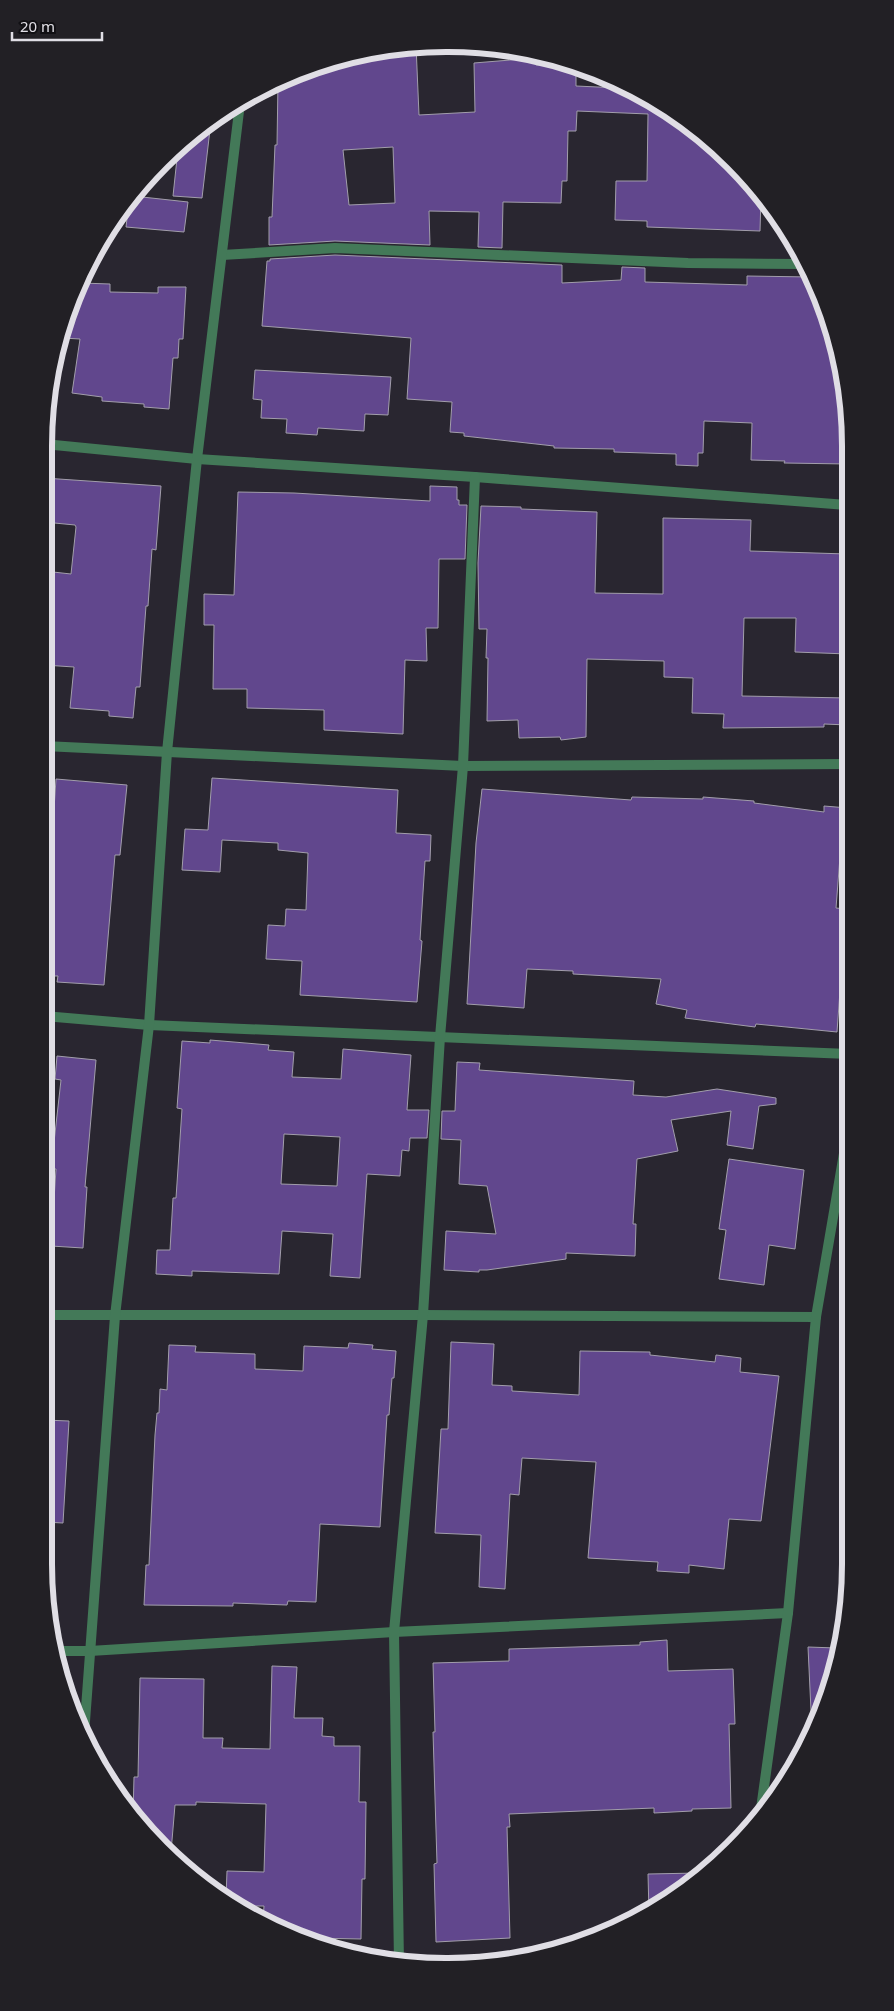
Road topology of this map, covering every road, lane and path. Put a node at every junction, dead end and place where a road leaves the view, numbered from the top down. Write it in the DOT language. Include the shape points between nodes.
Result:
graph roads {
  1 [pos="239,112"];
  2 [pos="222,255"];
  3 [pos="796,264"];
  4 [pos="52,445"];
  5 [pos="197,459"];
  6 [pos="475,478"];
  7 [pos="842,505"];
  8 [pos="52,746"];
  9 [pos="167,752"];
  10 [pos="842,764"];
  11 [pos="463,766"];
  12 [pos="52,1017"];
  13 [pos="149,1025"];
  14 [pos="440,1037"];
  15 [pos="842,1054"];
  16 [pos="842,1165"];
  17 [pos="52,1315"];
  18 [pos="423,1315"];
  19 [pos="115,1316"];
  20 [pos="816,1318"];
  21 [pos="788,1612"];
  22 [pos="394,1632"];
  23 [pos="62,1651"];
  24 [pos="90,1651"];
  25 [pos="85,1720"];
  26 [pos="762,1801"];
  27 [pos="399,1955"];
  1 -- 2 [label="street"];
  2 -- 3 [label="street" via="335,248 688,263"];
  2 -- 5 [label="street"];
  4 -- 5 [label="street"];
  5 -- 6 [label="street"];
  5 -- 9 [label="street"];
  6 -- 7 [label="street"];
  6 -- 11 [label="street"];
  8 -- 9 [label="street"];
  9 -- 11 [label="street"];
  9 -- 13 [label="street"];
  10 -- 11 [label="street"];
  11 -- 14 [label="street"];
  12 -- 13 [label="street"];
  13 -- 14 [label="street"];
  13 -- 19 [label="street"];
  14 -- 15 [label="street"];
  14 -- 18 [label="street"];
  16 -- 20 [label="street"];
  17 -- 19 [label="street"];
  18 -- 19 [label="street"];
  18 -- 20 [label="street"];
  18 -- 22 [label="street"];
  19 -- 24 [label="street"];
  20 -- 21 [label="street"];
  21 -- 22 [label="street"];
  21 -- 26 [label="street"];
  22 -- 24 [label="street"];
  22 -- 27 [label="street"];
  23 -- 24 [label="street"];
  24 -- 25 [label="street"];
}
